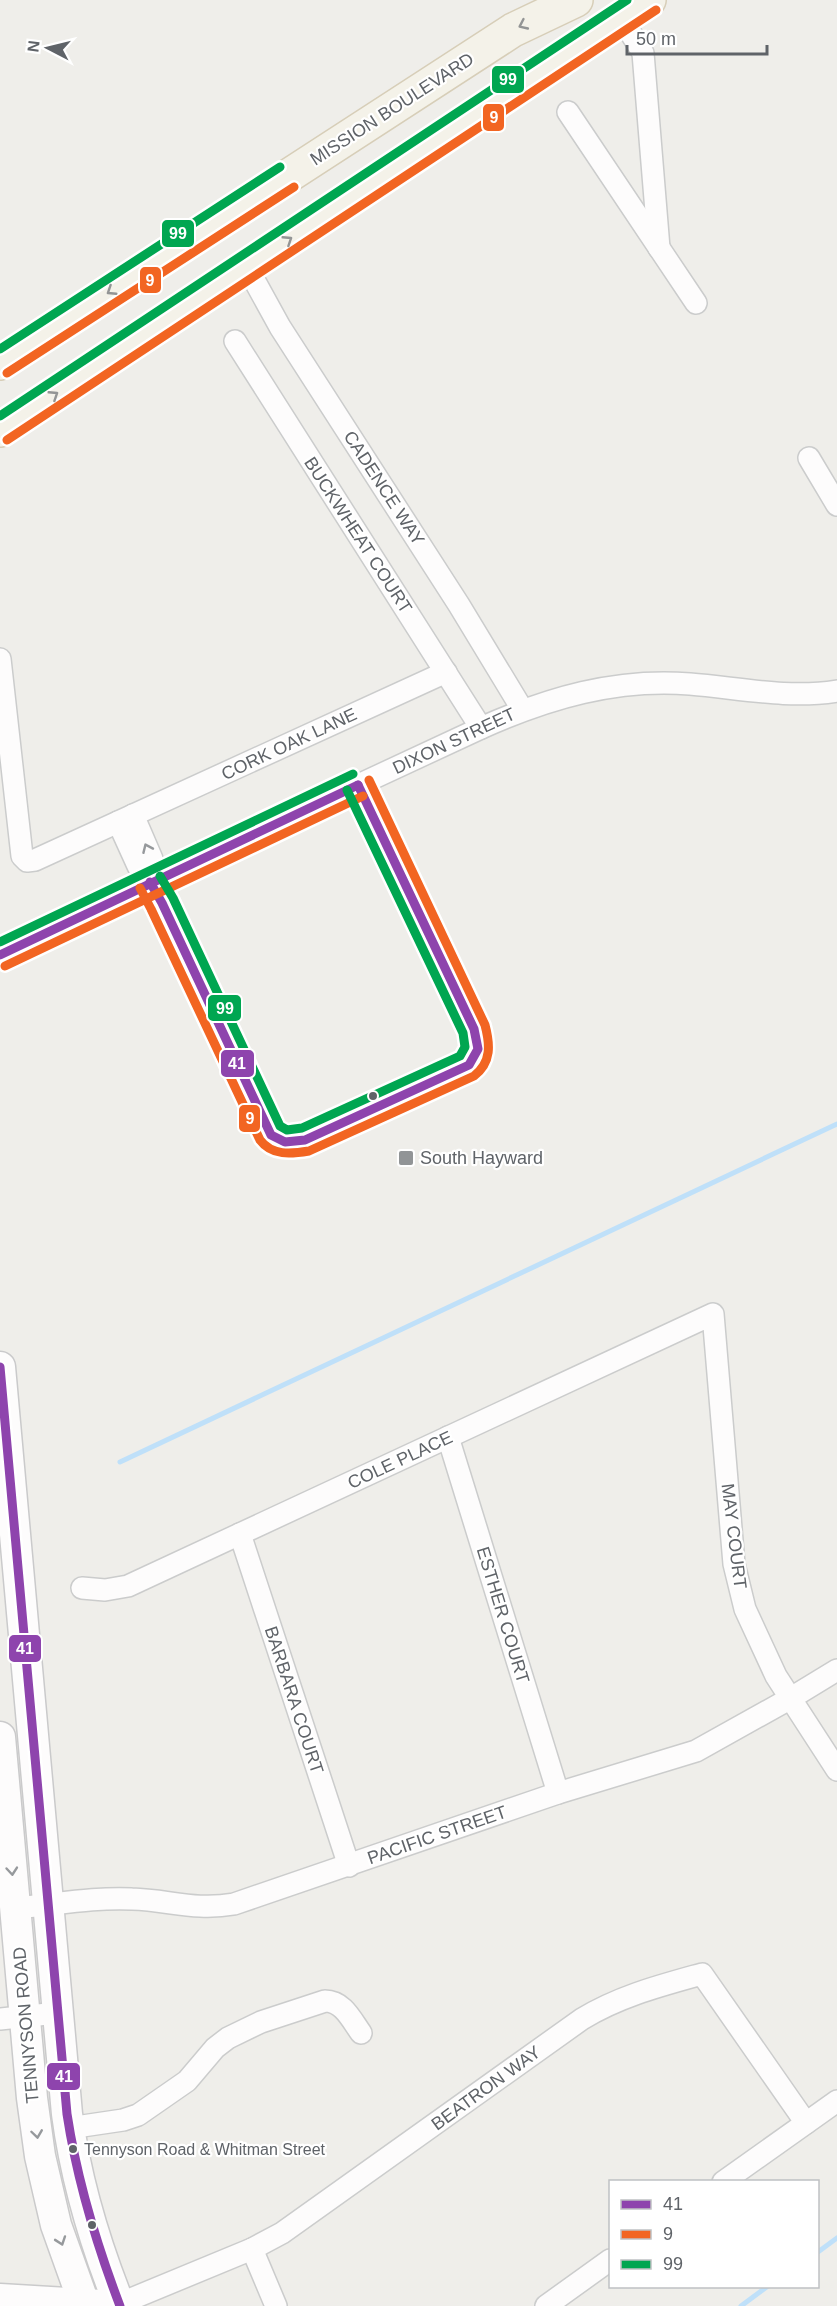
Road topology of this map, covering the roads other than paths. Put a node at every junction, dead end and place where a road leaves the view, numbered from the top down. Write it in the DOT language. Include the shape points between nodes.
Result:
graph roads {
  1 [pos="576,0"];
  2 [pos="649,0"];
  3 [pos="622,19"];
  4 [pos="568,112"];
  5 [pos="659,248"];
  6 [pos="247,267"];
  7 [pos="696,303"];
  8 [pos="235,341"];
  9 [pos="0,363"];
  10 [pos="0,430"];
  11 [pos="809,458"];
  12 [pos="837,505"];
  13 [pos="0,659"];
  14 [pos="0,665"];
  15 [pos="446,672"];
  16 [pos="837,691"];
  17 [pos="522,709"];
  18 [pos="481,728"];
  19 [pos="125,819"];
  20 [pos="150,882"];
  21 [pos="0,955"];
  22 [pos="713,1314"];
  23 [pos="0,1367"];
  24 [pos="448,1437"];
  25 [pos="240,1534"];
  26 [pos="82,1588"];
  27 [pos="837,1670"];
  28 [pos="791,1698"];
  29 [pos="0,1737"];
  30 [pos="837,1770"];
  31 [pos="558,1793"];
  32 [pos="349,1866"];
  33 [pos="47,1905"];
  34 [pos="15,1908"];
  35 [pos="57,2013"];
  36 [pos="12,2017"];
  37 [pos="361,2033"];
  38 [pos="837,2101"];
  39 [pos="806,2123"];
  40 [pos="69,2128"];
  41 [pos="724,2180"];
  42 [pos="252,2248"];
  43 [pos="609,2261"];
  44 [pos="0,2299"];
  45 [pos="120,2305"];
  46 [pos="85,2306"];
  47 [pos="276,2306"];
  48 [pos="546,2306"];
  1 -- 9 [label="main road, MISSION BOULEVARD, one-way" via="513,30"];
  2 -- 3 [label="main road"];
  3 -- 5 [label="street" via="644,52"];
  6 -- 3 [label="main road, one-way"];
  4 -- 5 [label="street"];
  5 -- 7 [label="street"];
  10 -- 6 [label="main road, one-way"];
  6 -- 17 [label="street, CADENCE WAY" via="280,327"];
  8 -- 15 [label="street, BUCKWHEAT COURT"];
  11 -- 12 [label="street"];
  13 -- 14 [label="street"];
  14 -- 19 [label="street, CORK OAK LANE" via="22,856 27,861 35,860"];
  15 -- 18 [label="street, BUCKWHEAT COURT"];
  15 -- 19 [label="street, CORK OAK LANE"];
  16 -- 17 [label="street, DIXON STREET" via="778,693 691,684 630,683 592,689"];
  17 -- 18 [label="street, DIXON STREET"];
  18 -- 20 [label="street, DIXON STREET"];
  19 -- 20 [label="street" via="152,860"];
  20 -- 21 [label="street, DIXON STREET"];
  22 -- 24 [label="street, COLE PLACE"];
  22 -- 28 [label="street, MAY COURT" via="734,1564 745,1609 776,1676"];
  23 -- 33 [label="main road, TENNYSON ROAD"];
  24 -- 25 [label="street, COLE PLACE"];
  24 -- 31 [label="street, ESTHER COURT"];
  25 -- 26 [label="street, COLE PLACE" via="128,1586"];
  25 -- 32 [label="street, BARBARA COURT"];
  27 -- 28 [label="street, PACIFIC STREET"];
  28 -- 30 [label="street, MAY COURT"];
  28 -- 31 [label="street, PACIFIC STREET" via="696,1751"];
  29 -- 34 [label="main road, TENNYSON ROAD, one-way"];
  31 -- 32 [label="street, PACIFIC STREET"];
  32 -- 33 [label="street, PACIFIC STREET" via="214,1908 129,1899"];
  33 -- 34 [label="street, PACIFIC STREET"];
  33 -- 35 [label="main road, TENNYSON ROAD"];
  34 -- 36 [label="main road, TENNYSON ROAD"];
  35 -- 36 [label="street"];
  35 -- 40 [label="main road, TENNYSON ROAD"];
  36 -- 46 [label="main road, TENNYSON ROAD, one-way" via="56,2225"];
  37 -- 40 [label="street" via="334,2001 272,2018 228,2037 187,2081 138,2115"];
  38 -- 39 [label="street"];
  39 -- 41 [label="street"];
  39 -- 42 [label="street, BEATRON WAY" via="702,1974 636,1992 582,2019 306,2217"];
  40 -- 45 [label="main road, TENNYSON ROAD" via="87,2215"];
  42 -- 45 [label="street, BEATRON WAY"];
  42 -- 47 [label="street"];
  43 -- 48 [label="street"];
  44 -- 46 [label="main road"];
  45 -- 46 [label="main road"];
}
